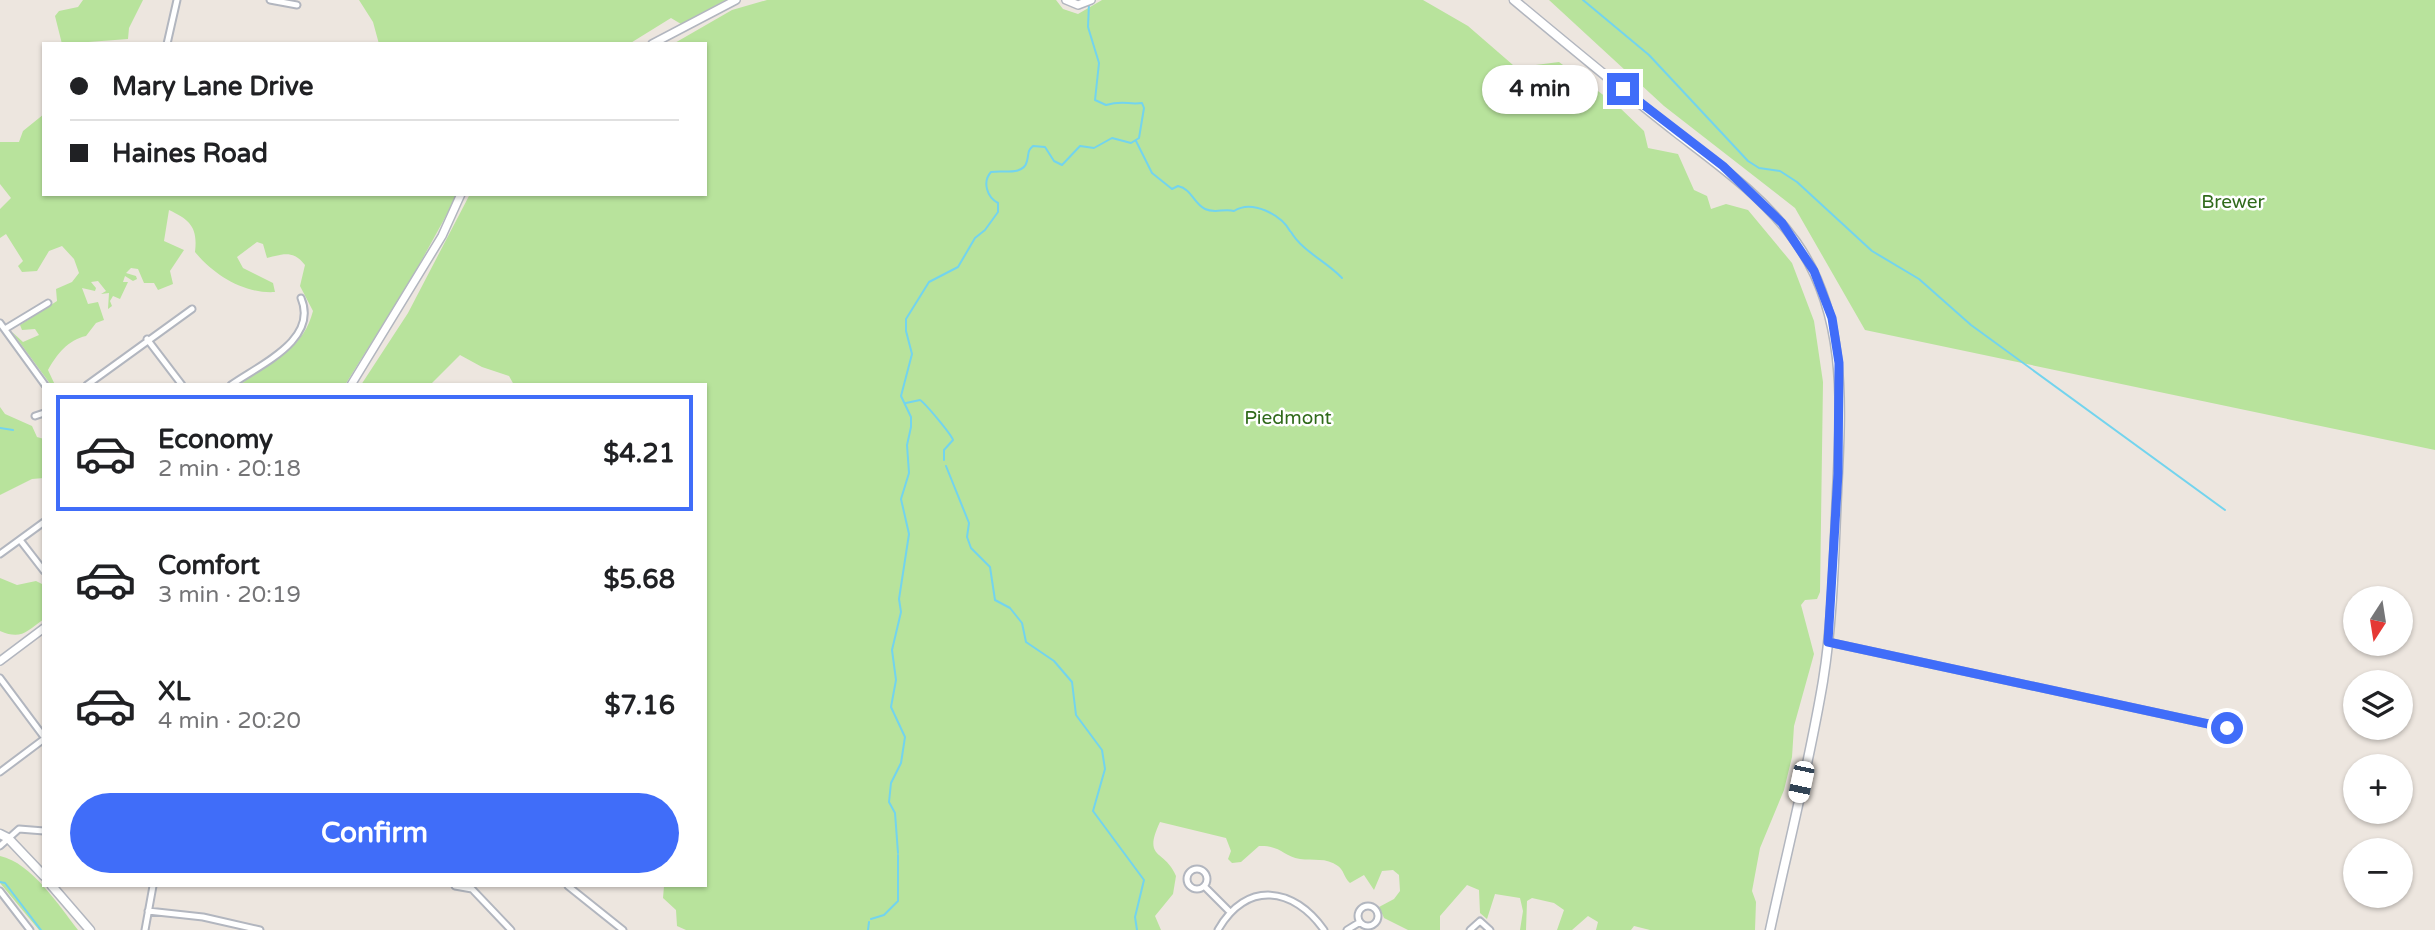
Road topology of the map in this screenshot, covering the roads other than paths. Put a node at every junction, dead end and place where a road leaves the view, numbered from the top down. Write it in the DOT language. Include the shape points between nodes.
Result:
graph roads {
  1 [pos="177,0"];
  2 [pos="270,0"];
  3 [pos="736,0"];
  4 [pos="1066,0"];
  5 [pos="1514,0"];
  6 [pos="1087,2"];
  7 [pos="297,5"];
  8 [pos="167,42"];
  9 [pos="656,42"];
  10 [pos="460,196"];
  11 [pos="301,298"];
  12 [pos="48,303"];
  13 [pos="192,309"];
  14 [pos="0,323"];
  15 [pos="5,329"];
  16 [pos="148,339"];
  17 [pos="44,383"];
  18 [pos="90,383"];
  19 [pos="181,383"];
  20 [pos="234,383"];
  21 [pos="352,383"];
  22 [pos="42,413"];
  23 [pos="35,416"];
  24 [pos="42,524"];
  25 [pos="20,540"];
  26 [pos="0,554"];
  27 [pos="42,568"];
  28 [pos="42,630"];
  29 [pos="1828,642"];
  30 [pos="0,661"];
  31 [pos="0,678"];
  32 [pos="2227,728"];
  33 [pos="42,735"];
  34 [pos="42,740"];
  35 [pos="0,772"];
  36 [pos="42,831"];
  37 [pos="4,836"];
  38 [pos="0,846"];
  39 [pos="42,874"];
  40 [pos="1204,886"];
  41 [pos="53,887"];
  42 [pos="153,887"];
  43 [pos="473,887"];
  44 [pos="569,887"];
  45 [pos="0,891"];
  46 [pos="148,911"];
  47 [pos="1230,912"];
  48 [pos="1360,922"];
  49 [pos="30,930"];
  50 [pos="90,930"];
  51 [pos="145,930"];
  52 [pos="260,930"];
  53 [pos="511,930"];
  54 [pos="624,930"];
  55 [pos="1218,930"];
  56 [pos="1324,930"];
  57 [pos="1348,930"];
  58 [pos="1470,930"];
  59 [pos="1490,930"];
  60 [pos="1770,930"];
  1 -- 8 [label="street"];
  2 -- 7 [label="street"];
  3 -- 9 [label="street"];
  4 -- 6 [label="street" via="1074,5"];
  5 -- 29 [label="main road" via="1723,166 1782,223 1814,271 1832,318 1839,363"];
  10 -- 21 [label="street" via="442,236"];
  11 -- 20 [label="street" via="306,315 298,335"];
  12 -- 15 [label="street"];
  13 -- 16 [label="street"];
  14 -- 15 [label="street"];
  15 -- 17 [label="street"];
  16 -- 18 [label="street"];
  16 -- 19 [label="street"];
  22 -- 23 [label="street"];
  24 -- 25 [label="street"];
  25 -- 26 [label="street"];
  25 -- 27 [label="street"];
  28 -- 30 [label="street"];
  29 -- 32 [label="street"];
  29 -- 60 [label="main road"];
  31 -- 33 [label="street"];
  34 -- 35 [label="street"];
  36 -- 37 [label="street" via="19,829"];
  37 -- 38 [label="street"];
  37 -- 39 [label="main road"];
  40 -- 47 [label="street"];
  41 -- 50 [label="main road"];
  42 -- 46 [label="street"];
  43 -- 53 [label="street"];
  44 -- 54 [label="street"];
  45 -- 49 [label="street"];
  46 -- 51 [label="street"];
  46 -- 52 [label="street"];
  47 -- 55 [label="street"];
  47 -- 56 [label="street" via="1249,899 1278,896 1307,908"];
  48 -- 48 [label="street" via="1374,925 1377,909 1361,908"];
  48 -- 57 [label="street"];
  58 -- 59 [label="street" via="1480,921"];
}
